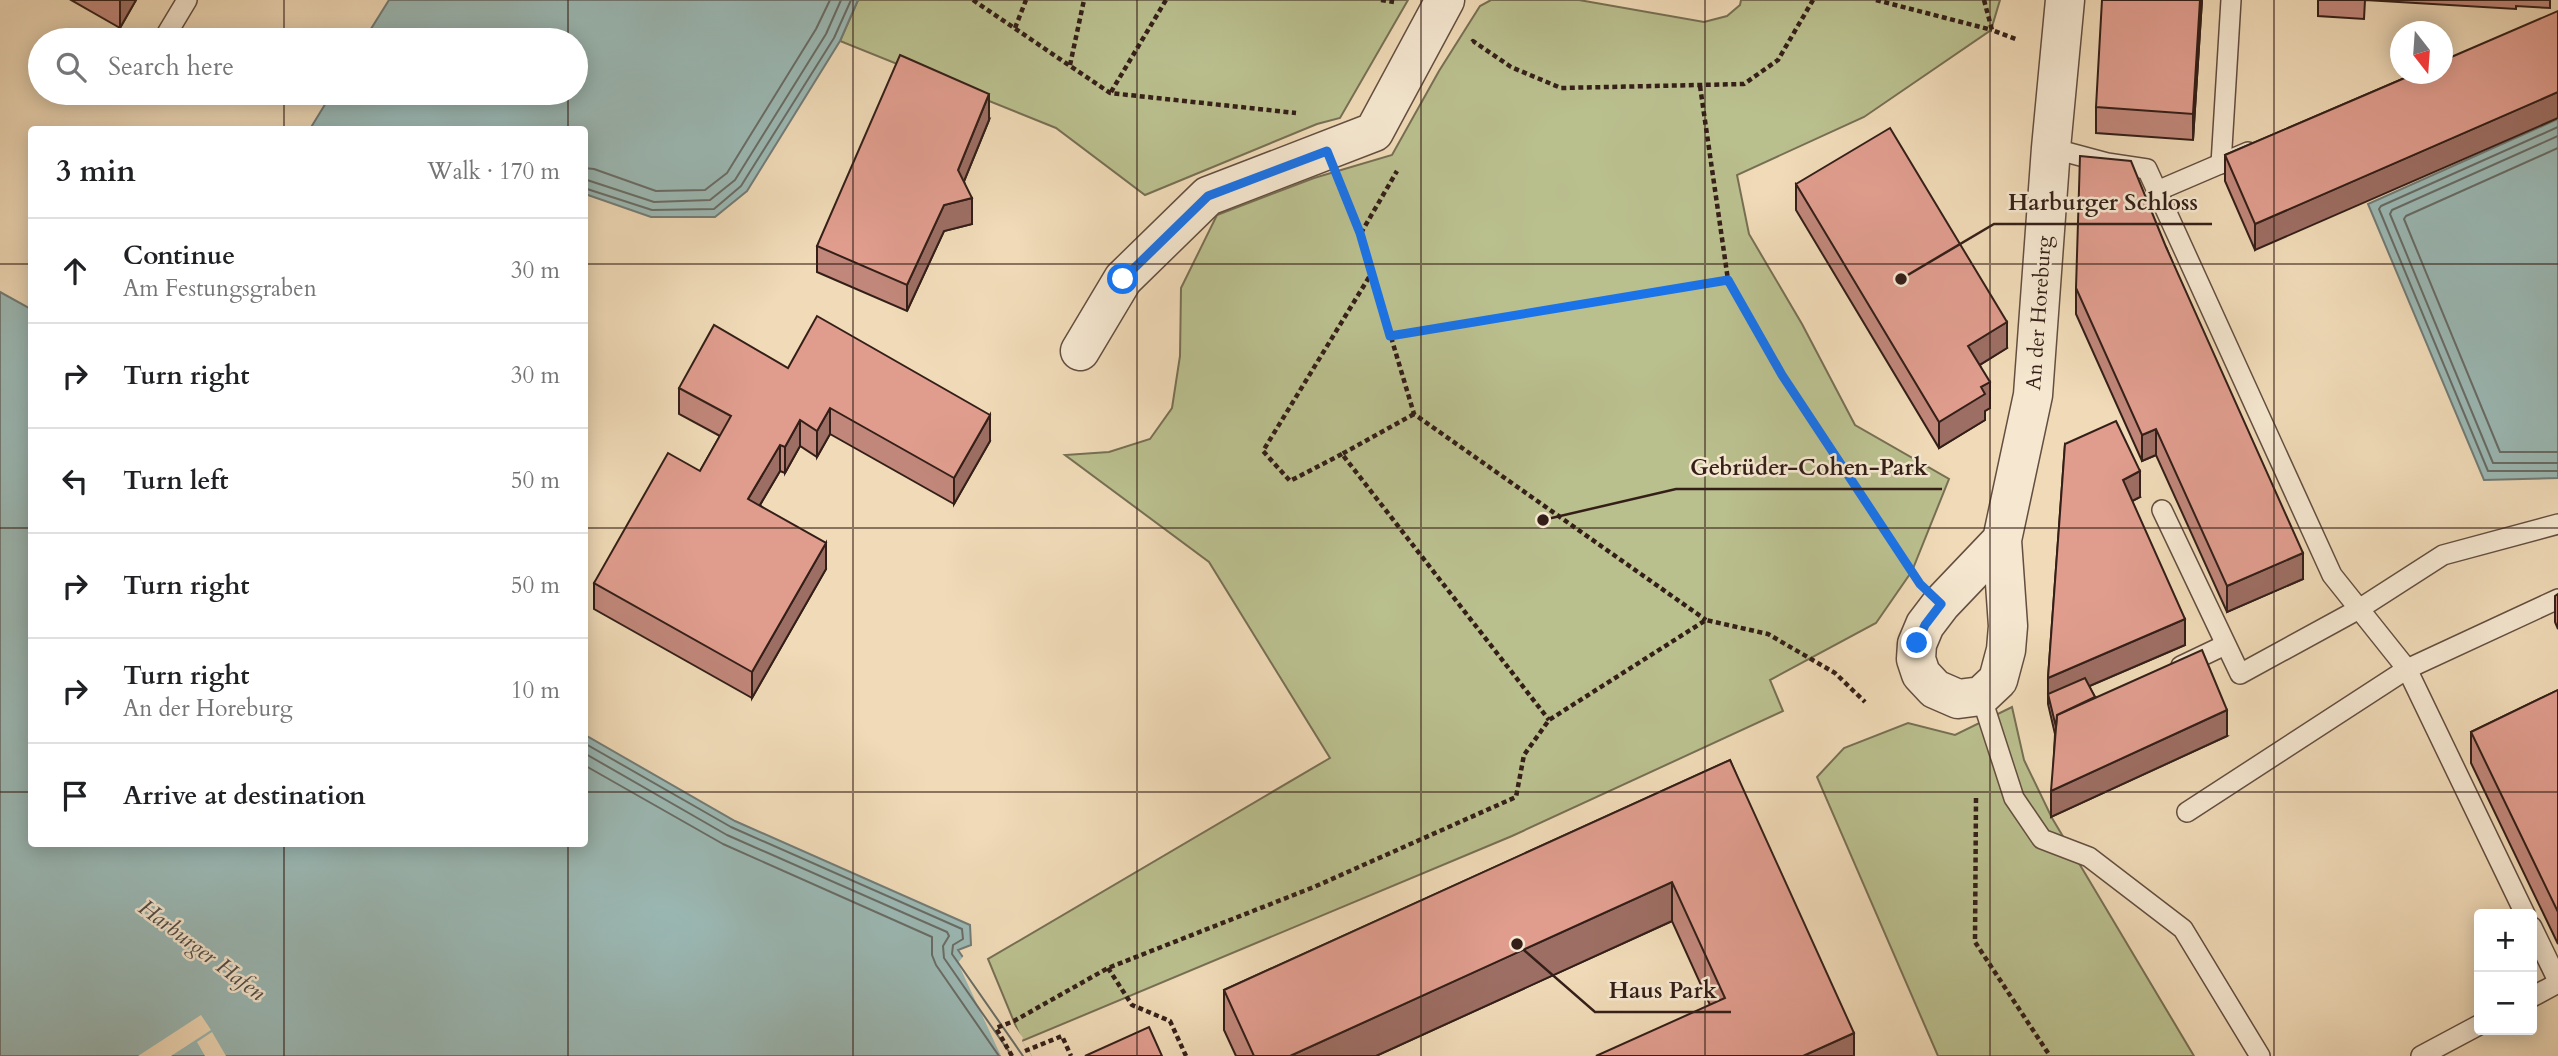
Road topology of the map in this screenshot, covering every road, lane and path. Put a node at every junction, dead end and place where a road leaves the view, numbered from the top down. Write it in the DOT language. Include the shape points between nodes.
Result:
graph roads {
  1 [pos="187,0"];
  2 [pos="973,0"];
  3 [pos="1026,0"];
  4 [pos="1084,0"];
  5 [pos="1166,0"];
  6 [pos="1445,0"];
  7 [pos="1813,0"];
  8 [pos="1876,0"];
  9 [pos="2065,0"];
  10 [pos="2231,0"];
  11 [pos="170,28"];
  12 [pos="1015,28"];
  13 [pos="1992,30"];
  14 [pos="1466,53"];
  15 [pos="1070,65"];
  16 [pos="1700,86"];
  17 [pos="1110,93"];
  18 [pos="2270,142"];
  19 [pos="2051,148"];
  20 [pos="1327,151"];
  21 [pos="1402,161"];
  22 [pos="2221,164"];
  23 [pos="2157,191"];
  24 [pos="1360,233"];
  25 [pos="1372,273"];
  26 [pos="1728,280"];
  27 [pos="1390,336"];
  28 [pos="1080,351"];
  29 [pos="1414,414"];
  30 [pos="1342,454"];
  31 [pos="2162,510"];
  32 [pos="2558,524"];
  33 [pos="2002,540"];
  34 [pos="2558,599"];
  35 [pos="1941,604"];
  36 [pos="2359,609"];
  37 [pos="1706,620"];
  38 [pos="2225,645"];
  39 [pos="2407,669"];
  40 [pos="2165,674"];
  41 [pos="1981,696"];
  42 [pos="1865,702"];
  43 [pos="1549,720"];
  44 [pos="1976,797"];
  45 [pos="2187,812"];
  46 [pos="2523,909"];
  47 [pos="2537,938"];
  48 [pos="1108,968"];
  49 [pos="2558,982"];
  50 [pos="2537,994"];
  51 [pos="2474,1028"];
  52 [pos="1026,1051"];
  53 [pos="1012,1056"];
  54 [pos="1071,1056"];
  55 [pos="1186,1056"];
  56 [pos="2050,1056"];
  57 [pos="2260,1056"];
  58 [pos="2421,1056"];
  1 -- 11 [label="lane"];
  2 -- 12 [label="path"];
  3 -- 12 [label="path"];
  4 -- 15 [label="path"];
  5 -- 17 [label="path"];
  6 -- 20 [label="street" via="1374,132"];
  7 -- 16 [label="path" via="1779,60 1744,84"];
  8 -- 13 [label="path"];
  9 -- 19 [label="street, An der Horeburg"];
  10 -- 22 [label="lane"];
  12 -- 15 [label="path"];
  14 -- 16 [label="path" via="1473,41 1511,67 1561,88"];
  15 -- 17 [label="path"];
  16 -- 26 [label="path"];
  17 -- 20 [label="path" via="1314,115"];
  18 -- 22 [label="lane"];
  19 -- 23 [label="lane" via="2147,169"];
  19 -- 33 [label="street, An der Horeburg" via="2033,395"];
  20 -- 24 [label="path"];
  20 -- 28 [label="street" via="1208,196 1123,279"];
  21 -- 24 [label="path"];
  22 -- 23 [label="lane"];
  23 -- 36 [label="lane" via="2332,575"];
  24 -- 25 [label="path"];
  25 -- 27 [label="path"];
  25 -- 30 [label="path" via="1263,452 1290,481"];
  26 -- 27 [label="path"];
  26 -- 35 [label="path" via="1782,375 1920,584"];
  27 -- 29 [label="path"];
  29 -- 30 [label="path"];
  29 -- 37 [label="path"];
  30 -- 43 [label="path"];
  31 -- 38 [label="lane"];
  32 -- 36 [label="lane" via="2443,555"];
  33 -- 35 [label="street"];
  33 -- 41 [label="street, An der Horeburg" via="2006,650 1998,680"];
  34 -- 39 [label="lane"];
  35 -- 41 [label="street" via="1917,643 1921,674 1935,689 1958,699"];
  36 -- 38 [label="lane" via="2240,674"];
  36 -- 39 [label="lane"];
  37 -- 42 [label="path" via="1768,634 1835,673"];
  37 -- 43 [label="path"];
  38 -- 40 [label="lane"];
  39 -- 45 [label="lane"];
  39 -- 46 [label="lane"];
  41 -- 57 [label="lane" via="2014,798 2042,839 2089,857 2183,929"];
  43 -- 48 [label="path" via="1524,755 1516,797 1314,887"];
  44 -- 56 [label="path" via="1975,942"];
  47 -- 49 [label="lane"];
  48 -- 53 [label="path" via="996,1028"];
  48 -- 55 [label="path" via="1132,1004 1170,1021"];
  49 -- 50 [label="lane"];
  51 -- 58 [label="lane"];
  52 -- 54 [label="path" via="1062,1036"];
}
